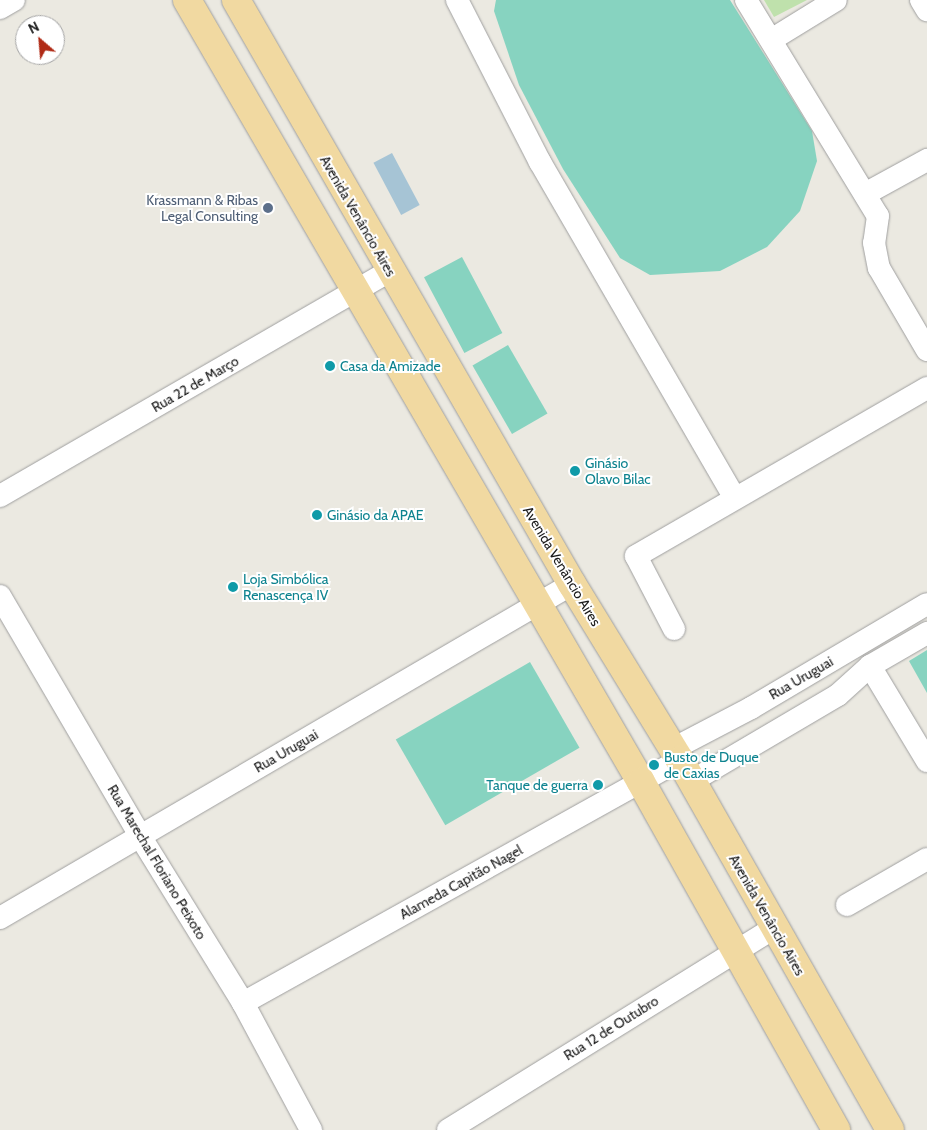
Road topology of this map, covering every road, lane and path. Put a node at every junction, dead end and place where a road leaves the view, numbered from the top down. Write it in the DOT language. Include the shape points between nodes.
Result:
graph roads {
  1 [pos="14,0"];
  2 [pos="187,0"];
  3 [pos="236,0"];
  4 [pos="457,0"];
  5 [pos="746,0"];
  6 [pos="836,0"];
  7 [pos="921,0"];
  8 [pos="0,8"];
  9 [pos="927,10"];
  10 [pos="771,40"];
  11 [pos="284,86"];
  12 [pos="248,105"];
  13 [pos="927,160"];
  14 [pos="865,194"];
  15 [pos="389,271"];
  16 [pos="355,291"];
  17 [pos="927,350"];
  18 [pos="927,388"];
  19 [pos="0,496"];
  20 [pos="735,498"];
  21 [pos="572,584"];
  22 [pos="0,596"];
  23 [pos="927,604"];
  24 [pos="537,605"];
  25 [pos="674,629"];
  26 [pos="927,634"];
  27 [pos="870,666"];
  28 [pos="927,760"];
  29 [pos="682,763"];
  30 [pos="641,782"];
  31 [pos="140,836"];
  32 [pos="927,859"];
  33 [pos="847,905"];
  34 [pos="0,918"];
  35 [pos="774,928"];
  36 [pos="734,952"];
  37 [pos="243,1003"];
  38 [pos="311,1130"];
  39 [pos="448,1130"];
  40 [pos="836,1130"];
  41 [pos="890,1130"];
  1 -- 8 [label="street"];
  2 -- 12 [label="main road"];
  3 -- 11 [label="main road, Avenida Venâncio Aires"];
  4 -- 20 [label="street" via="540,162"];
  5 -- 10 [label="street"];
  6 -- 10 [label="street"];
  7 -- 9 [label="street"];
  10 -- 14 [label="street"];
  11 -- 12 [label="main road"];
  11 -- 15 [label="main road, Avenida Venâncio Aires"];
  12 -- 16 [label="main road"];
  13 -- 14 [label="street"];
  14 -- 17 [label="street" via="878,216 874,243 879,268"];
  15 -- 16 [label="street, Rua 22 de Março"];
  15 -- 21 [label="main road, Avenida Venâncio Aires"];
  16 -- 19 [label="street, Rua 22 de Março"];
  16 -- 24 [label="main road"];
  18 -- 20 [label="street"];
  20 -- 25 [label="street" via="636,556"];
  21 -- 24 [label="street, Rua Uruguai"];
  21 -- 29 [label="main road, Avenida Venâncio Aires"];
  22 -- 31 [label="street, Rua Marechal Floriano Peixoto"];
  23 -- 29 [label="street, Rua Uruguai" via="751,708"];
  24 -- 30 [label="main road"];
  24 -- 31 [label="street, Rua Uruguai"];
  26 -- 27 [label="street"];
  27 -- 28 [label="street"];
  27 -- 29 [label="street" via="838,695"];
  29 -- 30 [label="street, Alameda Capitão Nagel"];
  29 -- 35 [label="main road, Avenida Venâncio Aires"];
  30 -- 36 [label="main road"];
  30 -- 37 [label="street, Alameda Capitão Nagel"];
  31 -- 34 [label="street, Rua Uruguai"];
  31 -- 37 [label="street, Rua Marechal Floriano Peixoto"];
  32 -- 33 [label="street"];
  35 -- 36 [label="street, Rua 12 de Outubro"];
  35 -- 41 [label="main road, Avenida Venâncio Aires"];
  36 -- 39 [label="street, Rua 12 de Outubro"];
  36 -- 40 [label="main road"];
  37 -- 38 [label="street, Rua Marechal Floriano Peixoto"];
}
